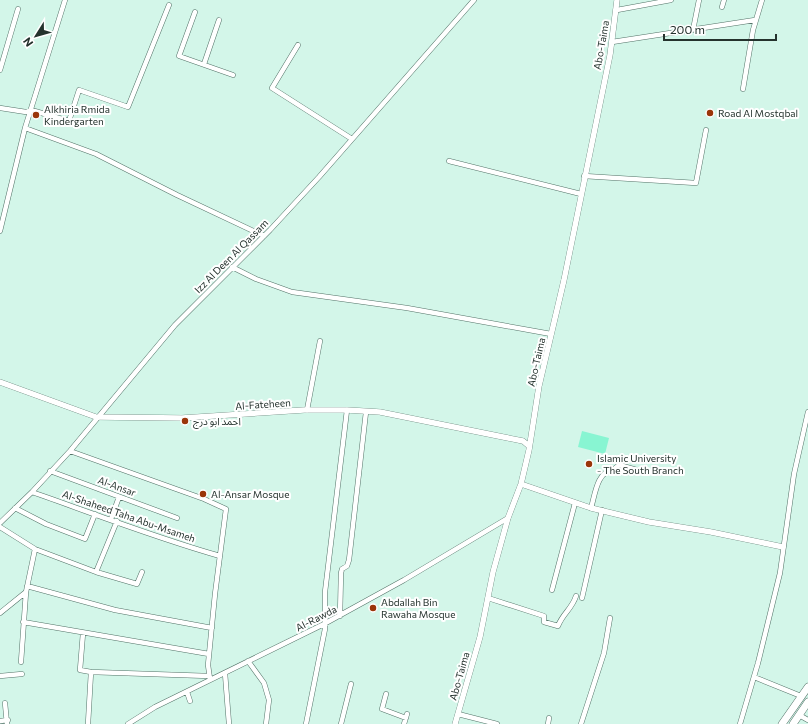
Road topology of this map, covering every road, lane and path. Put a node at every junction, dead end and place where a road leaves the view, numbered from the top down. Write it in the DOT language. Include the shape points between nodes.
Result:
graph roads {
  1 [pos="64,0"];
  2 [pos="474,0"];
  3 [pos="618,0"];
  4 [pos="671,0"];
  5 [pos="699,0"];
  6 [pos="724,0"];
  7 [pos="762,0"];
  8 [pos="169,5"];
  9 [pos="722,7"];
  10 [pos="18,9"];
  11 [pos="616,10"];
  12 [pos="195,12"];
  13 [pos="219,20"];
  14 [pos="756,20"];
  15 [pos="693,30"];
  16 [pos="612,42"];
  17 [pos="298,45"];
  18 [pos="204,64"];
  19 [pos="0,70"];
  20 [pos="233,75"];
  21 [pos="743,89"];
  22 [pos="0,108"];
  23 [pos="32,110"];
  24 [pos="26,128"];
  25 [pos="706,130"];
  26 [pos="352,139"];
  27 [pos="449,161"];
  28 [pos="584,176"];
  29 [pos="581,194"];
  30 [pos="3,207"];
  31 [pos="0,231"];
  32 [pos="264,236"];
  33 [pos="232,267"];
  34 [pos="551,334"];
  35 [pos="320,341"];
  36 [pos="0,382"];
  37 [pos="308,410"];
  38 [pos="347,410"];
  39 [pos="366,412"];
  40 [pos="808,412"];
  41 [pos="96,417"];
  42 [pos="529,446"];
  43 [pos="70,451"];
  44 [pos="50,471"];
  45 [pos="644,472"];
  46 [pos="521,484"];
  47 [pos="32,492"];
  48 [pos="119,497"];
  49 [pos="575,503"];
  50 [pos="15,508"];
  51 [pos="591,508"];
  52 [pos="602,510"];
  53 [pos="95,514"];
  54 [pos="177,518"];
  55 [pos="508,518"];
  56 [pos="111,519"];
  57 [pos="117,521"];
  58 [pos="0,523"];
  59 [pos="0,527"];
  60 [pos="783,548"];
  61 [pos="34,549"];
  62 [pos="220,556"];
  63 [pos="96,572"];
  64 [pos="142,572"];
  65 [pos="27,586"];
  66 [pos="552,590"];
  67 [pos="26,592"];
  68 [pos="576,596"];
  69 [pos="488,598"];
  70 [pos="582,598"];
  71 [pos="0,613"];
  72 [pos="340,616"];
  73 [pos="610,618"];
  74 [pos="23,622"];
  75 [pos="324,624"];
  76 [pos="212,628"];
  77 [pos="83,633"];
  78 [pos="209,654"];
  79 [pos="248,661"];
  80 [pos="21,662"];
  81 [pos="91,672"];
  82 [pos="225,673"];
  83 [pos="22,674"];
  84 [pos="0,676"];
  85 [pos="754,677"];
  86 [pos="209,678"];
  87 [pos="351,684"];
  88 [pos="808,687"];
  89 [pos="187,692"];
  90 [pos="386,694"];
  91 [pos="801,696"];
  92 [pos="190,700"];
  93 [pos="808,702"];
  94 [pos="5,703"];
  95 [pos="458,714"];
  96 [pos="799,715"];
  97 [pos="549,718"];
  98 [pos="0,720"];
  99 [pos="808,720"];
  100 [pos="7,722"];
  101 [pos="88,724"];
  102 [pos="128,724"];
  103 [pos="229,724"];
  104 [pos="266,724"];
  105 [pos="306,724"];
  106 [pos="341,724"];
  107 [pos="404,724"];
  108 [pos="455,724"];
  109 [pos="496,724"];
  110 [pos="548,724"];
  111 [pos="581,724"];
  112 [pos="740,724"];
  113 [pos="782,724"];
  114 [pos="793,724"];
  1 -- 23 [label="street"];
  2 -- 26 [label="street, Izz Al Deen Al Qassam"];
  3 -- 11 [label="street, Abo-Taima"];
  4 -- 11 [label="street"];
  5 -- 15 [label="street"];
  6 -- 9 [label="street"];
  7 -- 14 [label="street"];
  8 -- 23 [label="street" via="128,107 79,90 69,121"];
  10 -- 19 [label="street"];
  11 -- 16 [label="street, Abo-Taima"];
  12 -- 18 [label="street" via="179,56"];
  13 -- 18 [label="street"];
  14 -- 15 [label="street"];
  14 -- 21 [label="street"];
  15 -- 16 [label="street"];
  16 -- 28 [label="street, Abo-Taima"];
  17 -- 26 [label="street" via="272,88"];
  18 -- 20 [label="street"];
  22 -- 23 [label="street" via="26,112"];
  23 -- 24 [label="street"];
  24 -- 30 [label="street"];
  24 -- 32 [label="street" via="96,154 177,196"];
  25 -- 28 [label="street" via="696,183"];
  26 -- 32 [label="street, Izz Al Deen Al Qassam"];
  27 -- 29 [label="street"];
  28 -- 29 [label="street, Abo-Taima"];
  29 -- 34 [label="street, Abo-Taima"];
  30 -- 31 [label="street"];
  32 -- 33 [label="street, Izz Al Deen Al Qassam"];
  33 -- 34 [label="street" via="292,292 406,308"];
  33 -- 41 [label="street, Izz Al Deen Al Qassam" via="175,325"];
  34 -- 42 [label="street, Abo-Taima"];
  35 -- 37 [label="street"];
  36 -- 41 [label="street, Al-Fateheen"];
  37 -- 38 [label="street, Al-Fateheen"];
  37 -- 41 [label="street, Al-Fateheen" via="182,418"];
  38 -- 39 [label="street, Al-Fateheen"];
  38 -- 75 [label="street" via="325,592"];
  39 -- 42 [label="street, Al-Fateheen" via="380,412 523,441"];
  39 -- 72 [label="street" via="349,560 341,573"];
  40 -- 60 [label="street" via="794,474"];
  41 -- 43 [label="street, Izz Al Deen Al Qassam"];
  42 -- 46 [label="street, Abo-Taima"];
  43 -- 44 [label="street, Izz Al Deen Al Qassam"];
  43 -- 62 [label="street" via="226,509"];
  44 -- 47 [label="street, Izz Al Deen Al Qassam"];
  44 -- 48 [label="street, Al-Ansar"];
  45 -- 51 [label="street" via="619,465 613,470 607,470 601,476"];
  46 -- 49 [label="street"];
  46 -- 55 [label="street, Abo-Taima"];
  47 -- 50 [label="street, Izz Al Deen Al Qassam"];
  47 -- 53 [label="street, Al-Shaheed Taha Abu-Msameh"];
  48 -- 54 [label="street, Al-Ansar"];
  48 -- 56 [label="street"];
  49 -- 51 [label="street"];
  49 -- 66 [label="street"];
  50 -- 53 [label="street" via="46,524 85,539"];
  50 -- 58 [label="street, Izz Al Deen Al Qassam"];
  51 -- 52 [label="street"];
  52 -- 60 [label="street" via="649,522"];
  52 -- 70 [label="street"];
  53 -- 56 [label="street, Al-Shaheed Taha Abu-Msameh"];
  55 -- 69 [label="street, Abo-Taima"];
  55 -- 72 [label="street, Al-Rawda"];
  56 -- 57 [label="street, Al-Shaheed Taha Abu-Msameh"];
  57 -- 62 [label="street, Al-Shaheed Taha Abu-Msameh"];
  57 -- 63 [label="street"];
  59 -- 61 [label="street"];
  60 -- 85 [label="street" via="780,573"];
  61 -- 63 [label="street"];
  61 -- 65 [label="street"];
  62 -- 76 [label="street"];
  63 -- 64 [label="street" via="137,584"];
  65 -- 67 [label="street"];
  65 -- 76 [label="street" via="116,610"];
  67 -- 71 [label="street"];
  67 -- 74 [label="street"];
  68 -- 69 [label="street" via="573,606 562,615 558,626 544,622 544,616"];
  69 -- 95 [label="street, Abo-Taima" via="480,637"];
  72 -- 75 [label="street, Al-Rawda"];
  73 -- 111 [label="street" via="604,653"];
  74 -- 77 [label="street"];
  74 -- 80 [label="street"];
  75 -- 79 [label="street, Al-Rawda"];
  75 -- 105 [label="street"];
  76 -- 78 [label="street"];
  77 -- 78 [label="street"];
  77 -- 81 [label="street" via="80,670"];
  78 -- 86 [label="street"];
  79 -- 82 [label="street, Al-Rawda"];
  79 -- 104 [label="street" via="264,683 269,700"];
  81 -- 86 [label="street"];
  81 -- 101 [label="street"];
  82 -- 86 [label="street, Al-Rawda"];
  82 -- 103 [label="street"];
  83 -- 84 [label="street"];
  85 -- 91 [label="street"];
  85 -- 112 [label="street"];
  86 -- 89 [label="street, Al-Rawda"];
  87 -- 106 [label="street"];
  88 -- 91 [label="highway"];
  89 -- 92 [label="street"];
  89 -- 102 [label="street, Al-Rawda" via="155,707"];
  90 -- 107 [label="street" via="382,710 406,716"];
  91 -- 113 [label="highway"];
  93 -- 96 [label="highway"];
  94 -- 100 [label="street"];
  95 -- 108 [label="street, Abo-Taima"];
  95 -- 109 [label="street"];
  96 -- 99 [label="street"];
  96 -- 114 [label="highway"];
  97 -- 110 [label="street"];
  98 -- 100 [label="street"];
}
